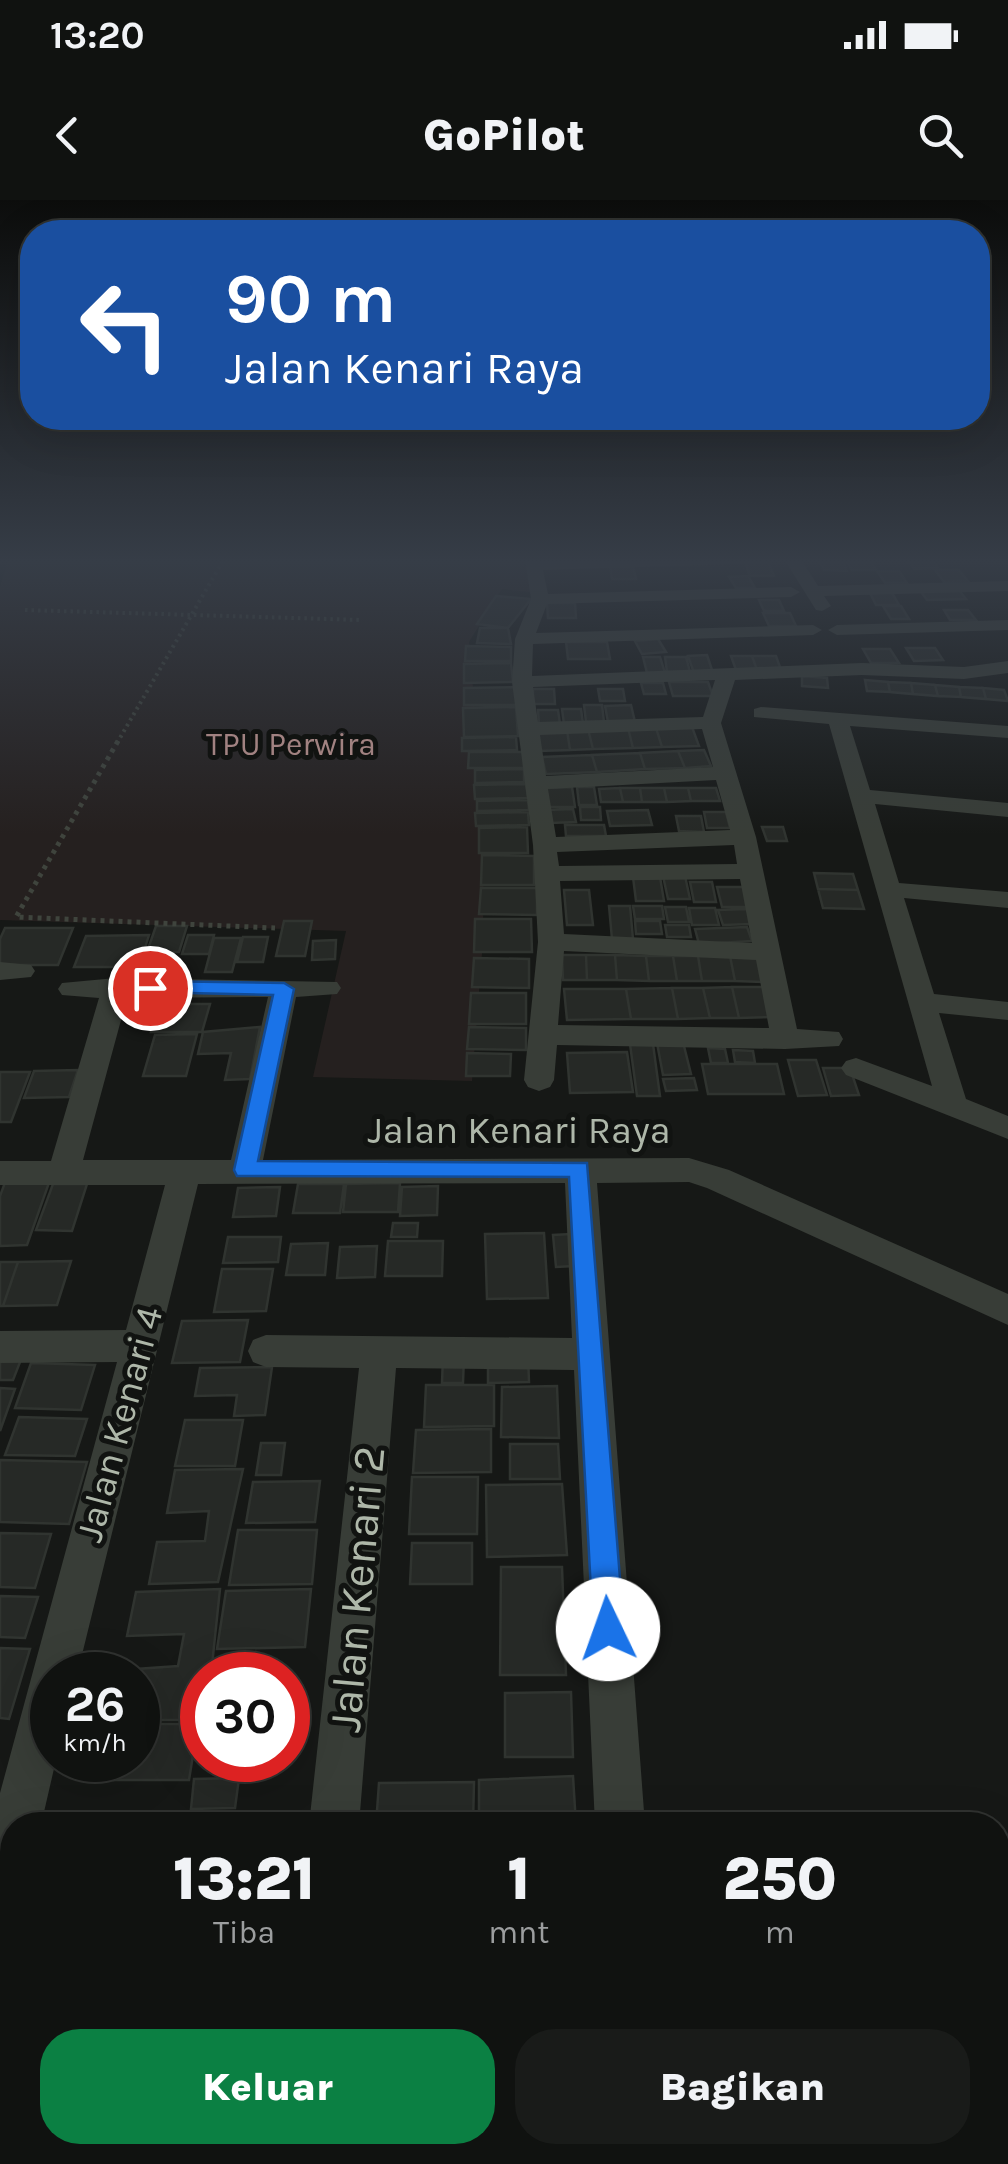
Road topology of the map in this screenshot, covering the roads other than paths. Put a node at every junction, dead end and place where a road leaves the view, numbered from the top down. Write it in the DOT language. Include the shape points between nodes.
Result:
graph roads {
  1 [pos="523,651"];
  2 [pos="823,651"];
  3 [pos="853,651"];
  4 [pos="1008,668"];
  5 [pos="964,672"];
  6 [pos="726,676"];
  7 [pos="1008,680"];
  8 [pos="522,682"];
  9 [pos="761,713"];
  10 [pos="838,719"];
  11 [pos="711,723"];
  12 [pos="527,729"];
  13 [pos="1008,732"];
  14 [pos="722,774"];
  15 [pos="534,783"];
  16 [pos="861,796"];
  17 [pos="1008,810"];
  18 [pos="744,837"];
  19 [pos="545,846"];
  20 [pos="751,871"];
  21 [pos="548,874"];
  22 [pos="888,889"];
  23 [pos="1008,900"];
  24 [pos="551,942"];
  25 [pos="770,952"];
  26 [pos="116,987"];
  27 [pos="327,988"];
  28 [pos="72,989"];
  29 [pos="284,989"];
  30 [pos="922,1002"];
  31 [pos="1008,1011"];
  32 [pos="545,1035"];
  33 [pos="786,1039"];
  34 [pos="829,1039"];
  35 [pos="856,1068"];
  36 [pos="539,1080"];
  37 [pos="953,1106"];
  38 [pos="1008,1128"];
  39 [pos="580,1169"];
  40 [pos="245,1170"];
  41 [pos="64,1172"];
  42 [pos="185,1172"];
  43 [pos="0,1174"];
  44 [pos="1008,1310"];
  45 [pos="138,1346"];
  46 [pos="0,1347"];
  47 [pos="266,1351"];
  48 [pos="379,1352"];
  49 [pos="592,1354"];
  50 [pos="60,1652"];
  51 [pos="30,1769"];
  52 [pos="19,1812"];
  53 [pos="335,1812"];
  54 [pos="619,1812"];
  1 -- 8 [label="street"];
  2 -- 6 [label="street"];
  3 -- 5 [label="street"];
  4 -- 5 [label="street"];
  5 -- 7 [label="street"];
  6 -- 8 [label="street"];
  6 -- 11 [label="street"];
  8 -- 12 [label="street"];
  9 -- 10 [label="street"];
  10 -- 13 [label="street"];
  10 -- 16 [label="street"];
  11 -- 12 [label="street"];
  11 -- 14 [label="street"];
  12 -- 15 [label="street"];
  14 -- 15 [label="street"];
  14 -- 18 [label="street"];
  15 -- 19 [label="street"];
  16 -- 17 [label="street"];
  16 -- 22 [label="street"];
  18 -- 19 [label="street"];
  18 -- 20 [label="street"];
  19 -- 21 [label="street"];
  20 -- 21 [label="street"];
  20 -- 25 [label="street"];
  21 -- 24 [label="street"];
  22 -- 23 [label="street"];
  22 -- 30 [label="street"];
  24 -- 25 [label="street"];
  24 -- 32 [label="street"];
  25 -- 33 [label="street"];
  26 -- 28 [label="street"];
  26 -- 29 [label="street"];
  26 -- 41 [label="street"];
  27 -- 29 [label="street"];
  29 -- 40 [label="street"];
  30 -- 31 [label="street"];
  30 -- 37 [label="street"];
  32 -- 33 [label="street"];
  32 -- 36 [label="street"];
  33 -- 34 [label="street"];
  35 -- 37 [label="street"];
  37 -- 38 [label="street"];
  39 -- 40 [label="street, Jalan Kenari Raya"];
  39 -- 44 [label="street, Jalan Kenari Raya" via="672,1168 718,1179"];
  39 -- 49 [label="street"];
  40 -- 42 [label="street, Jalan Kenari Raya"];
  41 -- 42 [label="street, Jalan Kenari Raya"];
  41 -- 43 [label="street, Jalan Kenari Raya"];
  42 -- 45 [label="street, Jalan Kenari 4"];
  45 -- 46 [label="street"];
  45 -- 50 [label="street, Jalan Kenari 4"];
  47 -- 48 [label="street"];
  48 -- 49 [label="street"];
  48 -- 53 [label="street, Jalan Kenari 2"];
  49 -- 54 [label="street"];
  51 -- 52 [label="street, Jalan Kenari 4"];
}
